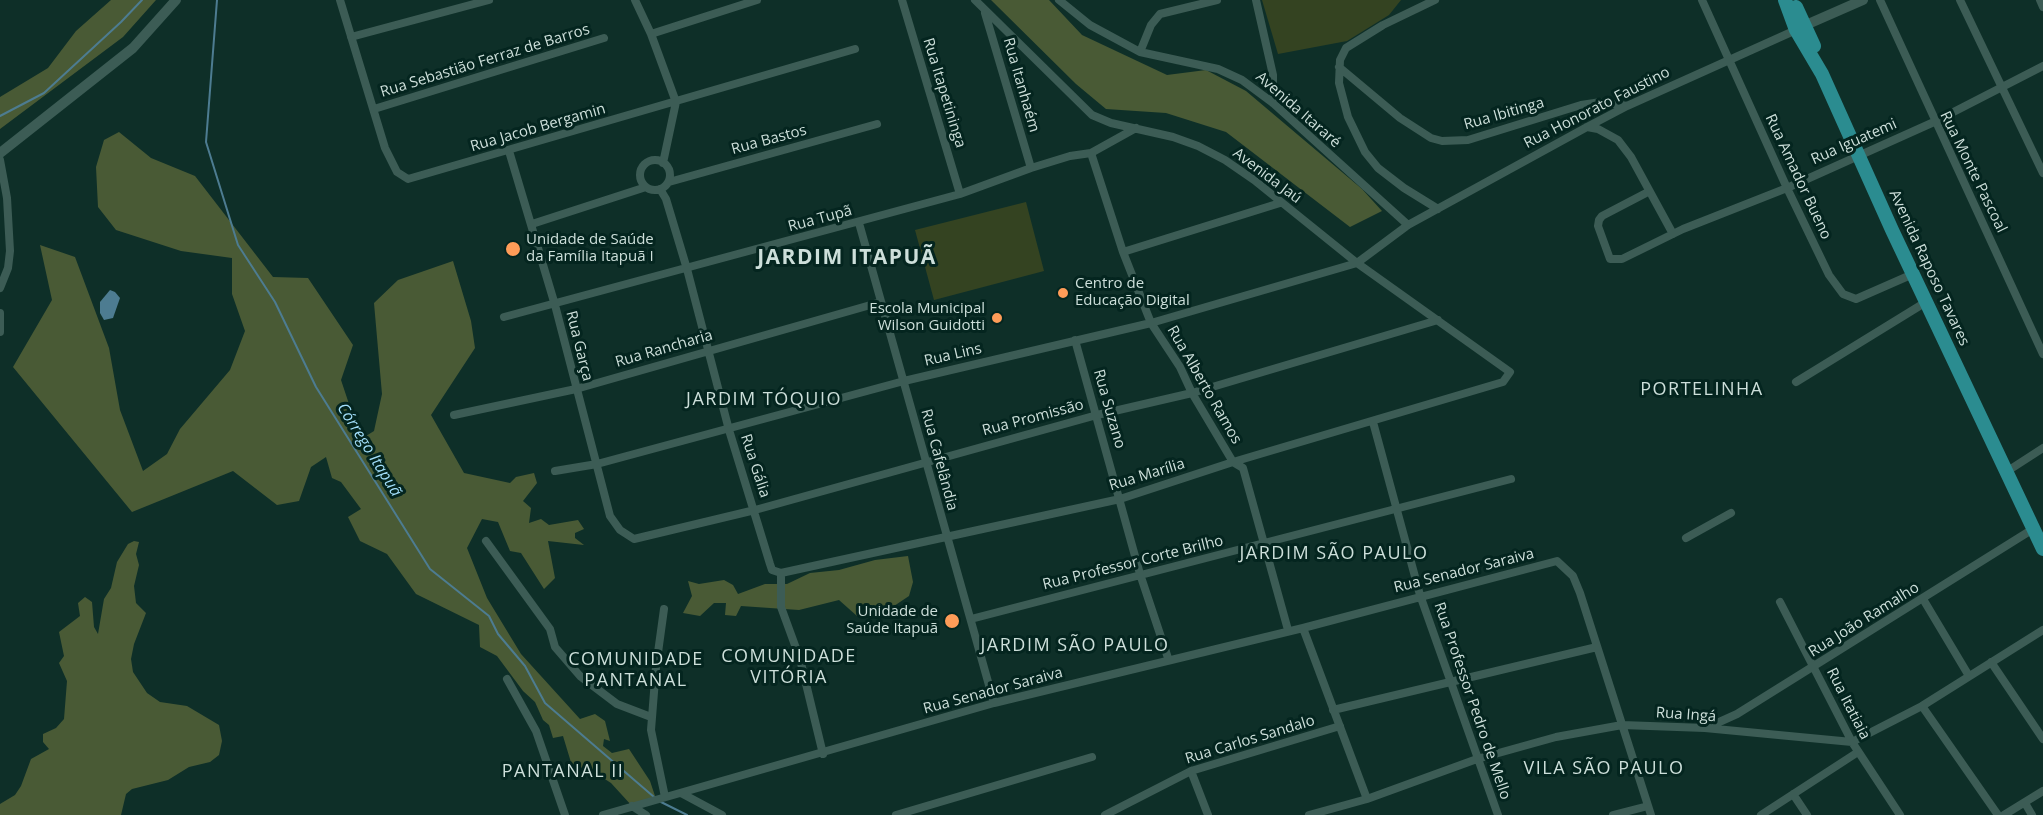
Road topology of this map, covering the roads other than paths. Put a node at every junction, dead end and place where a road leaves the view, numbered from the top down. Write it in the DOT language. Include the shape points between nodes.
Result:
graph roads {
  1 [pos="176,0"];
  2 [pos="340,0"];
  3 [pos="489,0"];
  4 [pos="635,0"];
  5 [pos="757,0"];
  6 [pos="902,0"];
  7 [pos="975,0"];
  8 [pos="1059,0"];
  9 [pos="1217,0"];
  10 [pos="1256,0"];
  11 [pos="1412,0"];
  12 [pos="1435,0"];
  13 [pos="1702,0"];
  14 [pos="1785,0"];
  15 [pos="1791,0"];
  16 [pos="1863,0"];
  17 [pos="1880,0"];
  18 [pos="1960,0"];
  19 [pos="2040,0"];
  20 [pos="2043,7"];
  21 [pos="984,9"];
  22 [pos="1414,10"];
  23 [pos="1800,27"];
  24 [pos="651,34"];
  25 [pos="351,37"];
  26 [pos="604,38"];
  27 [pos="855,49"];
  28 [pos="1140,51"];
  29 [pos="1729,60"];
  30 [pos="2043,66"];
  31 [pos="1339,67"];
  32 [pos="2002,89"];
  33 [pos="676,102"];
  34 [pos="1273,103"];
  35 [pos="1627,106"];
  36 [pos="374,109"];
  37 [pos="1934,122"];
  38 [pos="877,124"];
  39 [pos="1587,127"];
  40 [pos="1136,128"];
  41 [pos="509,151"];
  42 [pos="0,153"];
  43 [pos="1091,153"];
  44 [pos="1860,154"];
  45 [pos="0,159"];
  46 [pos="663,163"];
  47 [pos="1031,168"];
  48 [pos="2043,173"];
  49 [pos="669,182"];
  50 [pos="646,187"];
  51 [pos="1787,188"];
  52 [pos="660,189"];
  53 [pos="1648,192"];
  54 [pos="960,194"];
  55 [pos="1280,203"];
  56 [pos="1438,209"];
  57 [pos="859,223"];
  58 [pos="532,224"];
  59 [pos="1408,225"];
  60 [pos="1672,234"];
  61 [pos="1123,252"];
  62 [pos="1357,263"];
  63 [pos="687,269"];
  64 [pos="1913,274"];
  65 [pos="0,288"];
  66 [pos="881,302"];
  67 [pos="1926,302"];
  68 [pos="555,304"];
  69 [pos="0,313"];
  70 [pos="504,317"];
  71 [pos="1438,320"];
  72 [pos="1151,323"];
  73 [pos="0,332"];
  74 [pos="1075,340"];
  75 [pos="710,350"];
  76 [pos="2043,354"];
  77 [pos="1510,372"];
  78 [pos="904,381"];
  79 [pos="1796,382"];
  80 [pos="576,389"];
  81 [pos="1192,393"];
  82 [pos="454,415"];
  83 [pos="1097,415"];
  84 [pos="1373,422"];
  85 [pos="729,430"];
  86 [pos="2043,448"];
  87 [pos="926,462"];
  88 [pos="1233,462"];
  89 [pos="597,465"];
  90 [pos="555,471"];
  91 [pos="2006,472"];
  92 [pos="1511,479"];
  93 [pos="1120,499"];
  94 [pos="1396,509"];
  95 [pos="755,510"];
  96 [pos="1731,513"];
  97 [pos="2033,529"];
  98 [pos="945,538"];
  99 [pos="1686,538"];
  100 [pos="634,539"];
  101 [pos="486,541"];
  102 [pos="1264,543"];
  103 [pos="2043,549"];
  104 [pos="781,573"];
  105 [pos="1140,574"];
  106 [pos="1420,595"];
  107 [pos="1923,599"];
  108 [pos="1780,602"];
  109 [pos="664,609"];
  110 [pos="971,619"];
  111 [pos="1303,628"];
  112 [pos="1288,630"];
  113 [pos="2043,630"];
  114 [pos="1597,647"];
  115 [pos="1168,658"];
  116 [pos="1991,662"];
  117 [pos="1814,666"];
  118 [pos="1969,676"];
  119 [pos="507,679"];
  120 [pos="1451,681"];
  121 [pos="994,703"];
  122 [pos="1922,706"];
  123 [pos="1333,710"];
  124 [pos="651,717"];
  125 [pos="1622,725"];
  126 [pos="1340,726"];
  127 [pos="1705,728"];
  128 [pos="2043,739"];
  129 [pos="1852,742"];
  130 [pos="1858,752"];
  131 [pos="823,754"];
  132 [pos="1092,757"];
  133 [pos="1477,759"];
  134 [pos="1191,771"];
  135 [pos="2043,791"];
  136 [pos="681,793"];
  137 [pos="1793,794"];
  138 [pos="665,797"];
  139 [pos="1366,799"];
  140 [pos="2025,802"];
  141 [pos="632,806"];
  142 [pos="1648,806"];
  143 [pos="566,815"];
  144 [pos="603,815"];
  145 [pos="646,815"];
  146 [pos="722,815"];
  147 [pos="896,815"];
  148 [pos="1106,815"];
  149 [pos="1208,815"];
  150 [pos="1309,815"];
  151 [pos="1498,815"];
  152 [pos="1613,815"];
  153 [pos="1651,815"];
  154 [pos="1761,815"];
  155 [pos="1807,815"];
  156 [pos="1900,815"];
  157 [pos="1998,815"];
  158 [pos="2004,815"];
  159 [pos="2032,815"];
  1 -- 42 [label="street" via="133,48"];
  2 -- 25 [label="street"];
  3 -- 25 [label="street"];
  4 -- 24 [label="street"];
  5 -- 24 [label="street"];
  6 -- 54 [label="street, Rua Itapetininga"];
  7 -- 21 [label="street, Avenida Jaú"];
  8 -- 28 [label="street, Avenida Itararé" via="1090,25"];
  9 -- 28 [label="street" via="1160,14"];
  10 -- 34 [label="street" via="1273,75"];
  11 -- 22 [label="street"];
  12 -- 22 [label="street"];
  13 -- 29 [label="street, Rua Amador Bueno"];
  14 -- 23 [label="main road"];
  15 -- 23 [label="main road"];
  16 -- 23 [label="street, Rua Honorato Faustino"];
  17 -- 37 [label="street, Rua Monte Pascoal"];
  18 -- 32 [label="street"];
  19 -- 20 [label="street"];
  21 -- 40 [label="street, Avenida Jaú" via="1092,114"];
  21 -- 47 [label="street, Rua Itanhaém"];
  22 -- 31 [label="street" via="1346,48"];
  23 -- 29 [label="street, Rua Honorato Faustino"];
  23 -- 44 [label="main road, Avenida Raposo Tavares" via="1820,58 1822,74"];
  24 -- 33 [label="street"];
  25 -- 36 [label="street"];
  26 -- 36 [label="street, Rua Sebastião Ferraz de Barros"];
  27 -- 33 [label="street, Rua Jacob Bergamin"];
  28 -- 34 [label="street, Avenida Itararé" via="1228,72"];
  29 -- 35 [label="street, Rua Honorato Faustino"];
  29 -- 51 [label="street, Rua Amador Bueno"];
  30 -- 32 [label="street, Rua Iguatemi"];
  31 -- 35 [label="street, Rua Ibitinga" via="1400,118 1442,141 1476,138 1581,105 1601,102"];
  31 -- 56 [label="street" via="1341,96 1365,152 1378,168"];
  32 -- 37 [label="street, Rua Iguatemi"];
  32 -- 48 [label="street"];
  33 -- 41 [label="street, Rua Jacob Bergamin"];
  33 -- 46 [label="street"];
  34 -- 59 [label="street, Avenida Itararé"];
  35 -- 39 [label="street, Rua Honorato Faustino"];
  36 -- 41 [label="street, Rua Jacob Bergamin" via="392,165 408,179"];
  37 -- 44 [label="street, Rua Iguatemi"];
  37 -- 76 [label="street, Rua Monte Pascoal"];
  38 -- 49 [label="street, Rua Bastos"];
  39 -- 53 [label="street" via="1618,140"];
  39 -- 56 [label="street, Rua Honorato Faustino"];
  40 -- 43 [label="street, Rua Tupã"];
  40 -- 55 [label="street, Avenida Jaú" via="1198,146 1254,180"];
  41 -- 58 [label="street, Rua Garça"];
  43 -- 47 [label="street, Rua Tupã"];
  43 -- 61 [label="street, Rua Alberto Ramos"];
  44 -- 51 [label="street, Rua Iguatemi"];
  44 -- 64 [label="main road, Avenida Raposo Tavares"];
  45 -- 65 [label="street" via="10,251"];
  46 -- 49 [label="street" via="670,173"];
  46 -- 50 [label="street" via="651,161 644,166 640,175"];
  47 -- 54 [label="street, Rua Tupã"];
  49 -- 52 [label="street"];
  50 -- 52 [label="street"];
  50 -- 58 [label="street"];
  51 -- 60 [label="street, Rua Iguatemi"];
  51 -- 64 [label="street, Rua Amador Bueno" via="1829,275 1843,294 1856,299"];
  52 -- 63 [label="street, Rua Gália"];
  53 -- 60 [label="street"];
  53 -- 60 [label="street, Rua Iguatemi" via="1602,216 1598,226 1607,255 1614,260 1622,259"];
  54 -- 57 [label="street, Rua Tupã"];
  55 -- 61 [label="street"];
  55 -- 62 [label="street, Avenida Jaú"];
  56 -- 59 [label="street, Rua Honorato Faustino"];
  57 -- 63 [label="street, Rua Tupã"];
  57 -- 66 [label="street, Rua Cafelândia"];
  58 -- 68 [label="street, Rua Garça"];
  59 -- 62 [label="street, Rua Honorato Faustino"];
  61 -- 72 [label="street, Rua Alberto Ramos"];
  62 -- 71 [label="street, Avenida Jaú"];
  62 -- 72 [label="street, Rua Lins"];
  63 -- 68 [label="street, Rua Tupã"];
  63 -- 75 [label="street, Rua Gália"];
  64 -- 67 [label="main road, Avenida Raposo Tavares"];
  66 -- 75 [label="street, Rua Rancharia"];
  66 -- 78 [label="street, Rua Cafelândia"];
  67 -- 79 [label="street"];
  67 -- 91 [label="main road, Avenida Raposo Tavares"];
  68 -- 70 [label="street, Rua Tupã"];
  68 -- 80 [label="street, Rua Garça"];
  69 -- 73 [label="street"];
  71 -- 77 [label="street, Avenida Jaú"];
  71 -- 81 [label="street, Rua Promissão"];
  72 -- 74 [label="street, Rua Lins"];
  72 -- 81 [label="street, Rua Alberto Ramos"];
  74 -- 78 [label="street, Rua Lins"];
  74 -- 83 [label="street, Rua Suzano"];
  75 -- 80 [label="street, Rua Rancharia"];
  75 -- 85 [label="street, Rua Gália"];
  77 -- 84 [label="street, Rua Marília" via="1503,382"];
  78 -- 85 [label="street, Rua Lins"];
  78 -- 87 [label="street, Rua Cafelândia"];
  80 -- 82 [label="street, Rua Rancharia"];
  80 -- 89 [label="street, Rua Garça"];
  81 -- 83 [label="street, Rua Promissão"];
  81 -- 88 [label="street, Rua Alberto Ramos"];
  83 -- 87 [label="street, Rua Promissão"];
  83 -- 93 [label="street, Rua Suzano"];
  84 -- 88 [label="street, Rua Marília"];
  84 -- 94 [label="street, Rua Professor Pedro de Mello"];
  85 -- 89 [label="street, Rua Lins"];
  85 -- 95 [label="street, Rua Gália"];
  86 -- 91 [label="street"];
  87 -- 95 [label="street, Rua Promissão"];
  87 -- 98 [label="street, Rua Cafelândia"];
  88 -- 93 [label="street, Rua Marília"];
  88 -- 102 [label="street, Rua Alberto Ramos" via="1243,468"];
  89 -- 90 [label="street, Rua Lins"];
  89 -- 100 [label="street, Rua Garça" via="614,523"];
  91 -- 97 [label="main road, Avenida Raposo Tavares"];
  92 -- 94 [label="street, Rua Professor Corte Brilho"];
  93 -- 98 [label="street, Rua Marília"];
  93 -- 105 [label="street, Rua Suzano"];
  94 -- 102 [label="street, Rua Professor Corte Brilho"];
  94 -- 106 [label="street, Rua Professor Pedro de Mello"];
  95 -- 100 [label="street, Rua Promissão"];
  95 -- 104 [label="street, Rua Gália" via="772,570"];
  96 -- 99 [label="street"];
  97 -- 103 [label="main road, Avenida Raposo Tavares"];
  97 -- 107 [label="street, Rua João Ramalho"];
  98 -- 104 [label="street, Rua Marília"];
  98 -- 110 [label="street, Rua Cafelândia"];
  101 -- 124 [label="street" via="550,629 555,647 580,676 617,705"];
  102 -- 105 [label="street, Rua Professor Corte Brilho"];
  102 -- 112 [label="street, Rua Alberto Ramos"];
  104 -- 131 [label="street" via="781,607 800,659"];
  105 -- 110 [label="street, Rua Professor Corte Brilho"];
  105 -- 115 [label="street, Rua Suzano"];
  106 -- 111 [label="street, Rua Senador Saraiva"];
  106 -- 114 [label="street, Rua Senador Saraiva" via="1557,561 1573,576"];
  106 -- 120 [label="street, Rua Professor Pedro de Mello"];
  107 -- 117 [label="street, Rua João Ramalho"];
  107 -- 118 [label="street"];
  108 -- 117 [label="street, Rua Itatiaia"];
  109 -- 124 [label="street"];
  110 -- 121 [label="street, Rua Cafelândia"];
  111 -- 112 [label="street, Rua Senador Saraiva"];
  111 -- 123 [label="street"];
  112 -- 115 [label="street, Rua Senador Saraiva"];
  113 -- 116 [label="street"];
  114 -- 120 [label="street"];
  114 -- 125 [label="street"];
  115 -- 121 [label="street, Rua Senador Saraiva"];
  116 -- 118 [label="street"];
  116 -- 128 [label="street"];
  117 -- 127 [label="street, Rua João Ramalho" via="1737,714"];
  117 -- 129 [label="street, Rua Itatiaia"];
  118 -- 122 [label="street"];
  119 -- 143 [label="street" via="536,731"];
  120 -- 123 [label="street"];
  120 -- 133 [label="street, Rua Professor Pedro de Mello"];
  121 -- 131 [label="street, Rua Senador Saraiva"];
  122 -- 129 [label="street"];
  122 -- 157 [label="street"];
  123 -- 126 [label="street"];
  124 -- 138 [label="street"];
  125 -- 127 [label="street, Rua Ingá"];
  125 -- 133 [label="street, Rua Ingá" via="1556,737"];
  125 -- 142 [label="street"];
  126 -- 134 [label="street, Rua Carlos Sandalo"];
  126 -- 139 [label="street"];
  127 -- 129 [label="street, Rua Ingá"];
  129 -- 130 [label="street, Rua Itatiaia"];
  130 -- 137 [label="street"];
  130 -- 156 [label="street, Rua Itatiaia"];
  131 -- 136 [label="street, Rua Senador Saraiva"];
  132 -- 147 [label="street"];
  133 -- 139 [label="street, Rua Ingá"];
  133 -- 151 [label="street, Rua Professor Pedro de Mello"];
  134 -- 148 [label="street, Rua Carlos Sandalo"];
  134 -- 149 [label="street"];
  135 -- 140 [label="street"];
  136 -- 138 [label="street, Rua Senador Saraiva"];
  136 -- 146 [label="street"];
  137 -- 154 [label="street"];
  137 -- 155 [label="street"];
  138 -- 141 [label="street, Rua Senador Saraiva"];
  139 -- 150 [label="street, Rua Ingá"];
  140 -- 158 [label="street"];
  140 -- 159 [label="street"];
  141 -- 144 [label="street, Rua Senador Saraiva"];
  141 -- 145 [label="street"];
  142 -- 152 [label="street"];
  142 -- 153 [label="street"];
}
